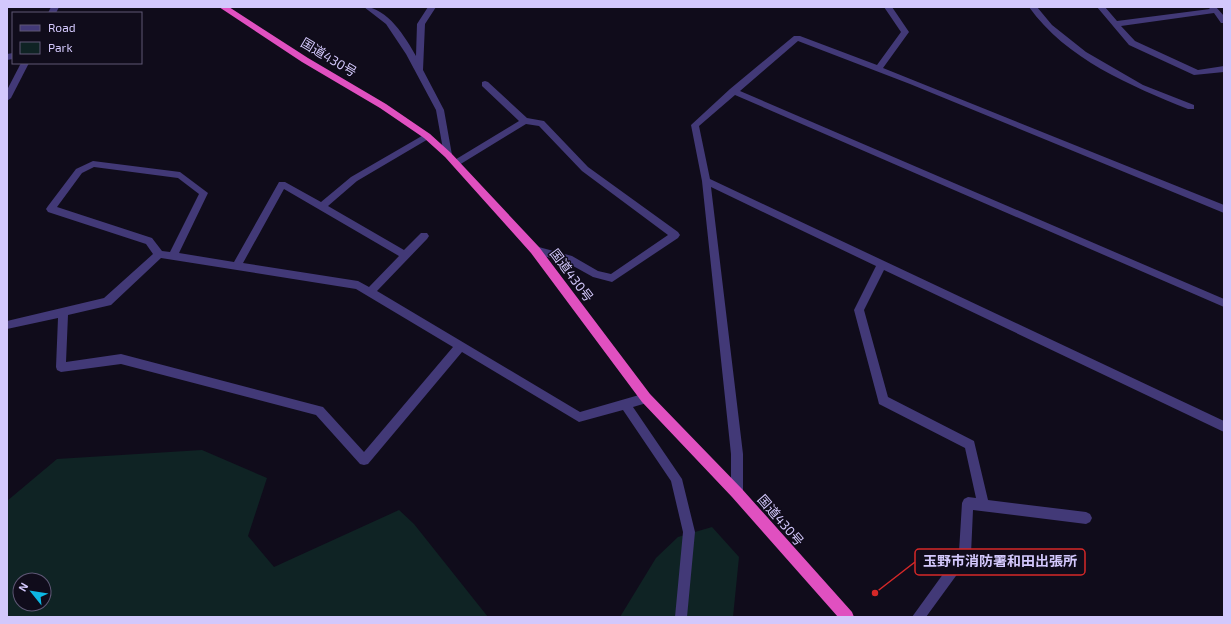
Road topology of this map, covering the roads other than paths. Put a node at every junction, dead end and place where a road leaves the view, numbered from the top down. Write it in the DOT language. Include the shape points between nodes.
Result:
graph roads {
  1 [pos="222,7"];
  2 [pos="368,7"];
  3 [pos="432,7"];
  4 [pos="888,7"];
  5 [pos="1033,7"];
  6 [pos="1101,7"];
  7 [pos="1213,9"];
  8 [pos="1224,22"];
  9 [pos="1115,24"];
  10 [pos="24,64"];
  11 [pos="878,69"];
  12 [pos="1224,69"];
  13 [pos="419,71"];
  14 [pos="485,84"];
  15 [pos="733,91"];
  16 [pos="7,98"];
  17 [pos="1191,107"];
  18 [pos="525,121"];
  19 [pos="427,136"];
  20 [pos="448,155"];
  21 [pos="456,163"];
  22 [pos="706,181"];
  23 [pos="321,207"];
  24 [pos="1224,208"];
  25 [pos="424,236"];
  26 [pos="535,250"];
  27 [pos="159,254"];
  28 [pos="173,256"];
  29 [pos="405,256"];
  30 [pos="882,265"];
  31 [pos="237,266"];
  32 [pos="370,292"];
  33 [pos="1224,303"];
  34 [pos="63,312"];
  35 [pos="7,325"];
  36 [pos="461,346"];
  37 [pos="646,398"];
  38 [pos="625,404"];
  39 [pos="1224,427"];
  40 [pos="738,492"];
  41 [pos="983,505"];
  42 [pos="1086,518"];
  43 [pos="681,617"];
  44 [pos="847,617"];
  45 [pos="918,617"];
  1 -- 19 [label="highway, 国道430号"];
  2 -- 13 [label="street" via="389,22"];
  3 -- 13 [label="street" via="421,24"];
  4 -- 11 [label="street" via="905,32"];
  5 -- 17 [label="street" via="1049,27 1083,54 1140,87"];
  6 -- 9 [label="street"];
  7 -- 8 [label="street"];
  7 -- 9 [label="street"];
  9 -- 12 [label="street" via="1132,43 1197,73"];
  10 -- 16 [label="street"];
  11 -- 15 [label="street" via="798,38"];
  11 -- 24 [label="street"];
  13 -- 20 [label="street" via="440,110"];
  14 -- 18 [label="street"];
  15 -- 22 [label="street" via="695,125"];
  15 -- 33 [label="street"];
  18 -- 21 [label="street"];
  18 -- 26 [label="street" via="541,123 585,169 675,235 612,278 596,274 569,259"];
  19 -- 20 [label="highway, 国道430号"];
  19 -- 23 [label="street" via="354,179"];
  20 -- 21 [label="highway, 国道430号"];
  21 -- 26 [label="highway, 国道430号"];
  22 -- 30 [label="street"];
  22 -- 40 [label="street" via="737,454"];
  23 -- 29 [label="street"];
  23 -- 31 [label="street" via="282,184"];
  25 -- 29 [label="street"];
  26 -- 37 [label="highway, 国道430号"];
  27 -- 28 [label="street"];
  27 -- 28 [label="street" via="149,241 51,209 79,171 93,164 180,175 204,193"];
  27 -- 34 [label="street" via="107,302"];
  28 -- 31 [label="street"];
  29 -- 32 [label="street"];
  30 -- 39 [label="street"];
  30 -- 41 [label="street" via="859,310 882,400 970,445"];
  31 -- 32 [label="street" via="358,285"];
  32 -- 36 [label="street"];
  34 -- 35 [label="street"];
  34 -- 36 [label="street" via="61,367 121,359 319,411 364,460"];
  36 -- 38 [label="street" via="579,417"];
  37 -- 38 [label="street"];
  37 -- 40 [label="highway, 国道430号"];
  38 -- 43 [label="street" via="676,479 689,532"];
  40 -- 44 [label="highway, 国道430号"];
  41 -- 42 [label="street"];
  41 -- 45 [label="street" via="968,503 965,554"];
}
